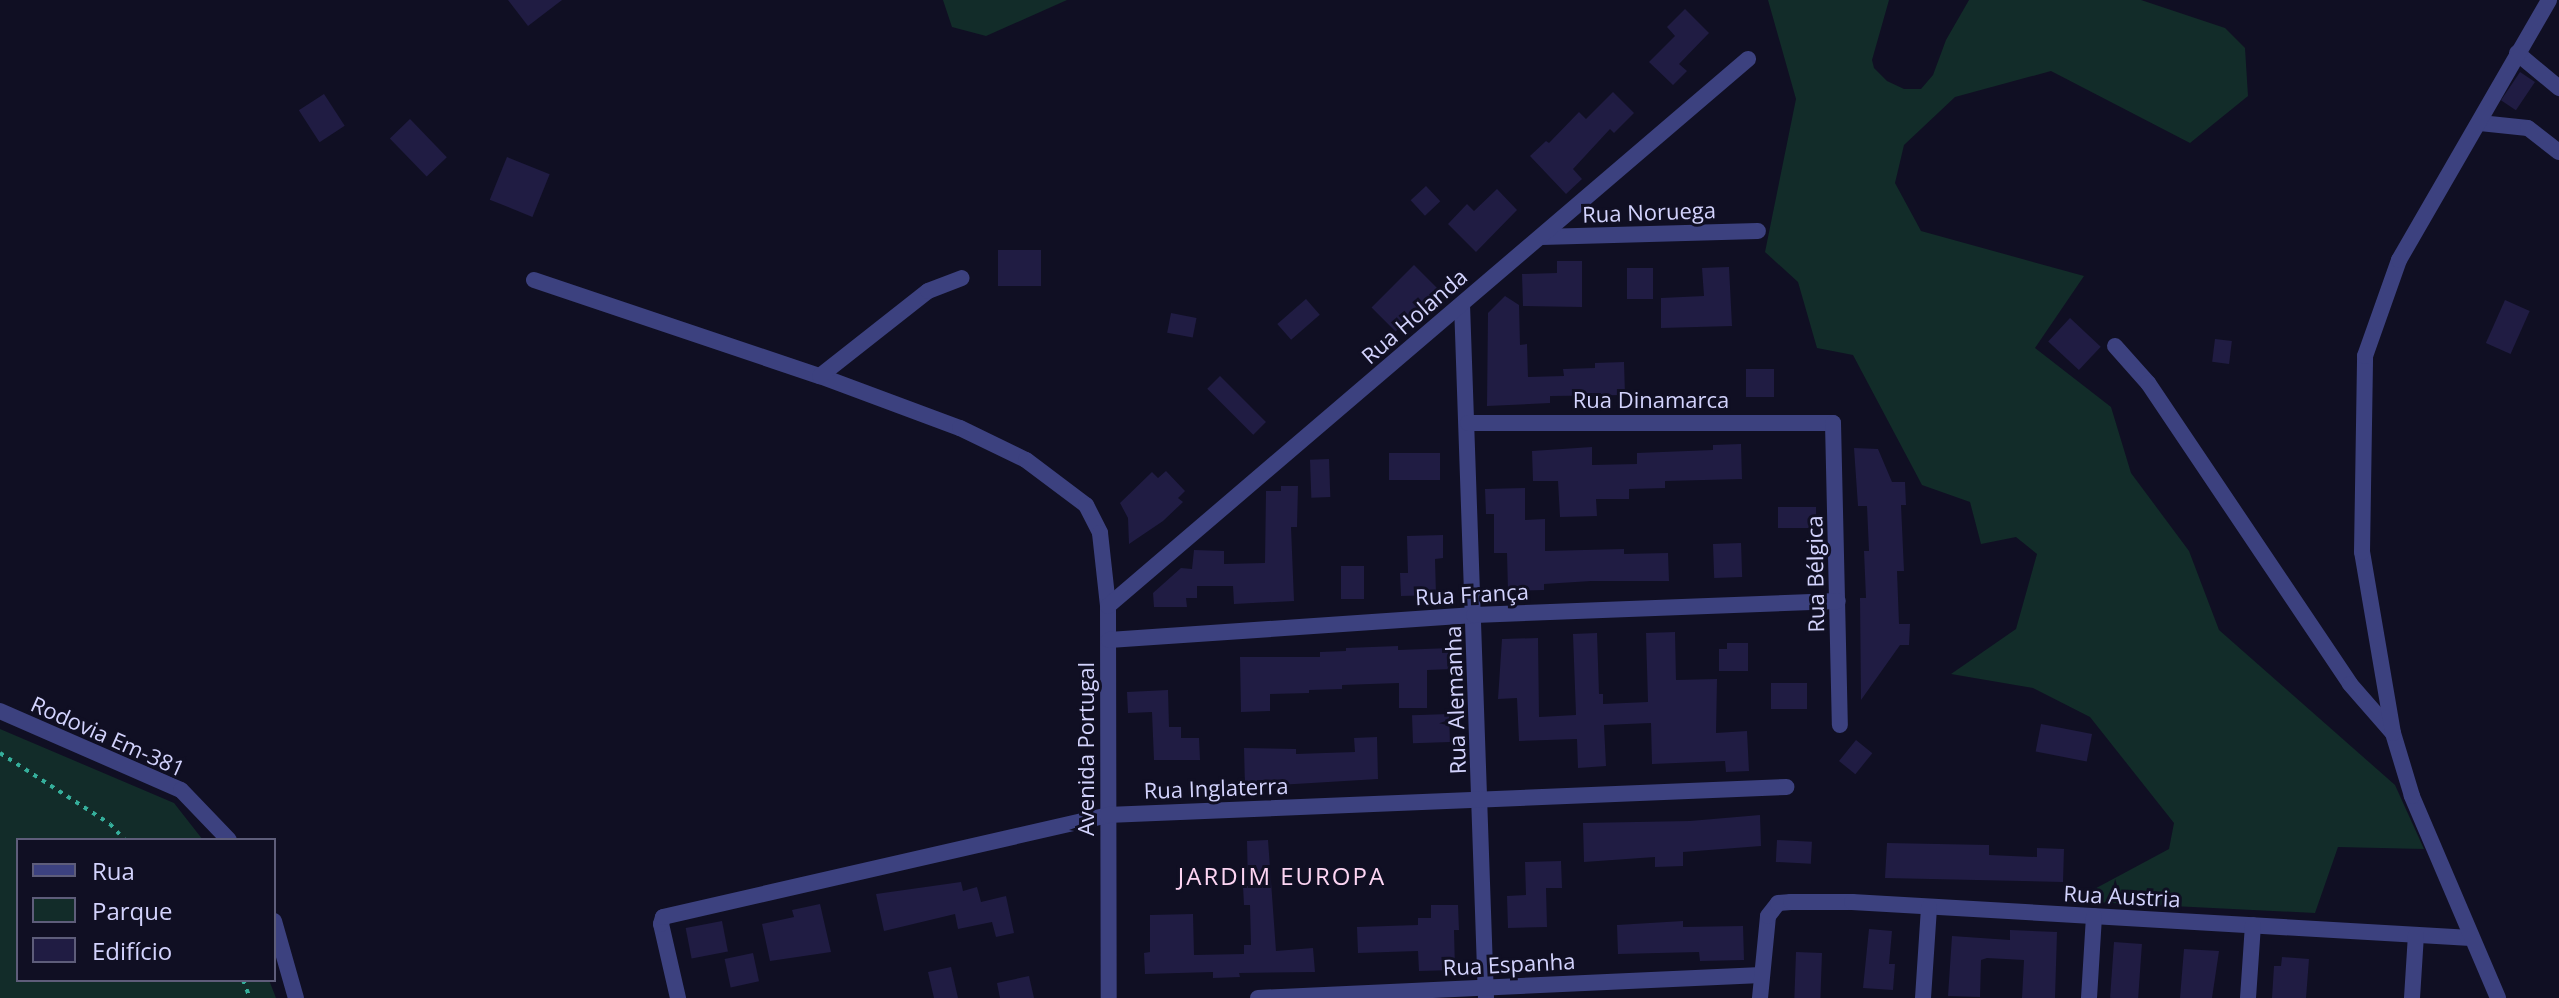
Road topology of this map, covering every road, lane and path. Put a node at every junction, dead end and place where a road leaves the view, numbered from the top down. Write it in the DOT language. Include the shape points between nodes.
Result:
graph roads {
  1 [pos="2549,0"];
  2 [pos="2517,53"];
  3 [pos="1748,59"];
  4 [pos="2559,88"];
  5 [pos="2480,123"];
  6 [pos="2559,152"];
  7 [pos="1758,231"];
  8 [pos="1541,237"];
  9 [pos="962,278"];
  10 [pos="534,280"];
  11 [pos="1462,304"];
  12 [pos="2115,346"];
  13 [pos="820,376"];
  14 [pos="1468,423"];
  15 [pos="1833,423"];
  16 [pos="1838,601"];
  17 [pos="1108,606"];
  18 [pos="1474,615"];
  19 [pos="1109,640"];
  20 [pos="0,711"];
  21 [pos="1840,725"];
  22 [pos="2393,733"];
  23 [pos="0,753"];
  24 [pos="1786,787"];
  25 [pos="1480,800"];
  26 [pos="1107,815"];
  27 [pos="123,838"];
  28 [pos="227,838"];
  29 [pos="1929,907"];
  30 [pos="2094,916"];
  31 [pos="2253,925"];
  32 [pos="276,928"];
  33 [pos="2416,935"];
  34 [pos="2471,938"];
  35 [pos="1761,975"];
  36 [pos="1486,993"];
  37 [pos="296,998"];
  38 [pos="678,998"];
  39 [pos="1109,998"];
  40 [pos="1258,998"];
  41 [pos="1760,998"];
  42 [pos="1923,998"];
  43 [pos="2089,998"];
  44 [pos="2248,998"];
  45 [pos="2412,998"];
  46 [pos="2498,998"];
  1 -- 2 [label="street"];
  2 -- 4 [label="street"];
  2 -- 5 [label="street"];
  3 -- 8 [label="street, Rua Holanda"];
  5 -- 6 [label="street" via="2528,128"];
  5 -- 22 [label="street" via="2399,260 2365,356 2362,552"];
  7 -- 8 [label="street, Rua Noruega"];
  8 -- 11 [label="street, Rua Holanda"];
  9 -- 13 [label="street" via="928,291"];
  10 -- 13 [label="street"];
  11 -- 14 [label="street, Rua Alemanha"];
  11 -- 17 [label="street, Rua Holanda"];
  12 -- 22 [label="street" via="2148,383 2350,684"];
  13 -- 17 [label="street, Avenida Portugal" via="960,428 1026,460 1086,505 1100,533"];
  14 -- 15 [label="street, Rua Dinamarca"];
  14 -- 18 [label="street, Rua Alemanha"];
  15 -- 16 [label="street, Rua Bélgica"];
  16 -- 18 [label="street, Rua França"];
  16 -- 21 [label="street, Rua Bélgica"];
  17 -- 19 [label="street, Avenida Portugal"];
  18 -- 19 [label="street, Rua França"];
  18 -- 25 [label="street, Rua Alemanha"];
  19 -- 26 [label="street, Avenida Portugal"];
  20 -- 28 [label="street, Rodovia Em-381" via="181,790"];
  22 -- 34 [label="street" via="2412,796"];
  23 -- 27 [label="path" via="110,824"];
  24 -- 25 [label="street, Rua Inglaterra"];
  25 -- 26 [label="street, Rua Inglaterra"];
  25 -- 36 [label="street, Rua Alemanha"];
  26 -- 38 [label="street, Rua Inglaterra" via="661,920"];
  26 -- 39 [label="street, Avenida Portugal"];
  29 -- 30 [label="street, Rua Austria"];
  29 -- 35 [label="street, Rua Austria" via="1791,902 1771,908"];
  29 -- 42 [label="street"];
  30 -- 31 [label="street, Rua Austria"];
  30 -- 43 [label="street"];
  31 -- 33 [label="street, Rua Austria"];
  31 -- 44 [label="street"];
  32 -- 37 [label="street"];
  33 -- 34 [label="street, Rua Austria"];
  33 -- 45 [label="street"];
  34 -- 46 [label="street"];
  35 -- 36 [label="street, Rua Espanha"];
  35 -- 41 [label="street"];
  36 -- 40 [label="street, Rua Espanha"];
}
